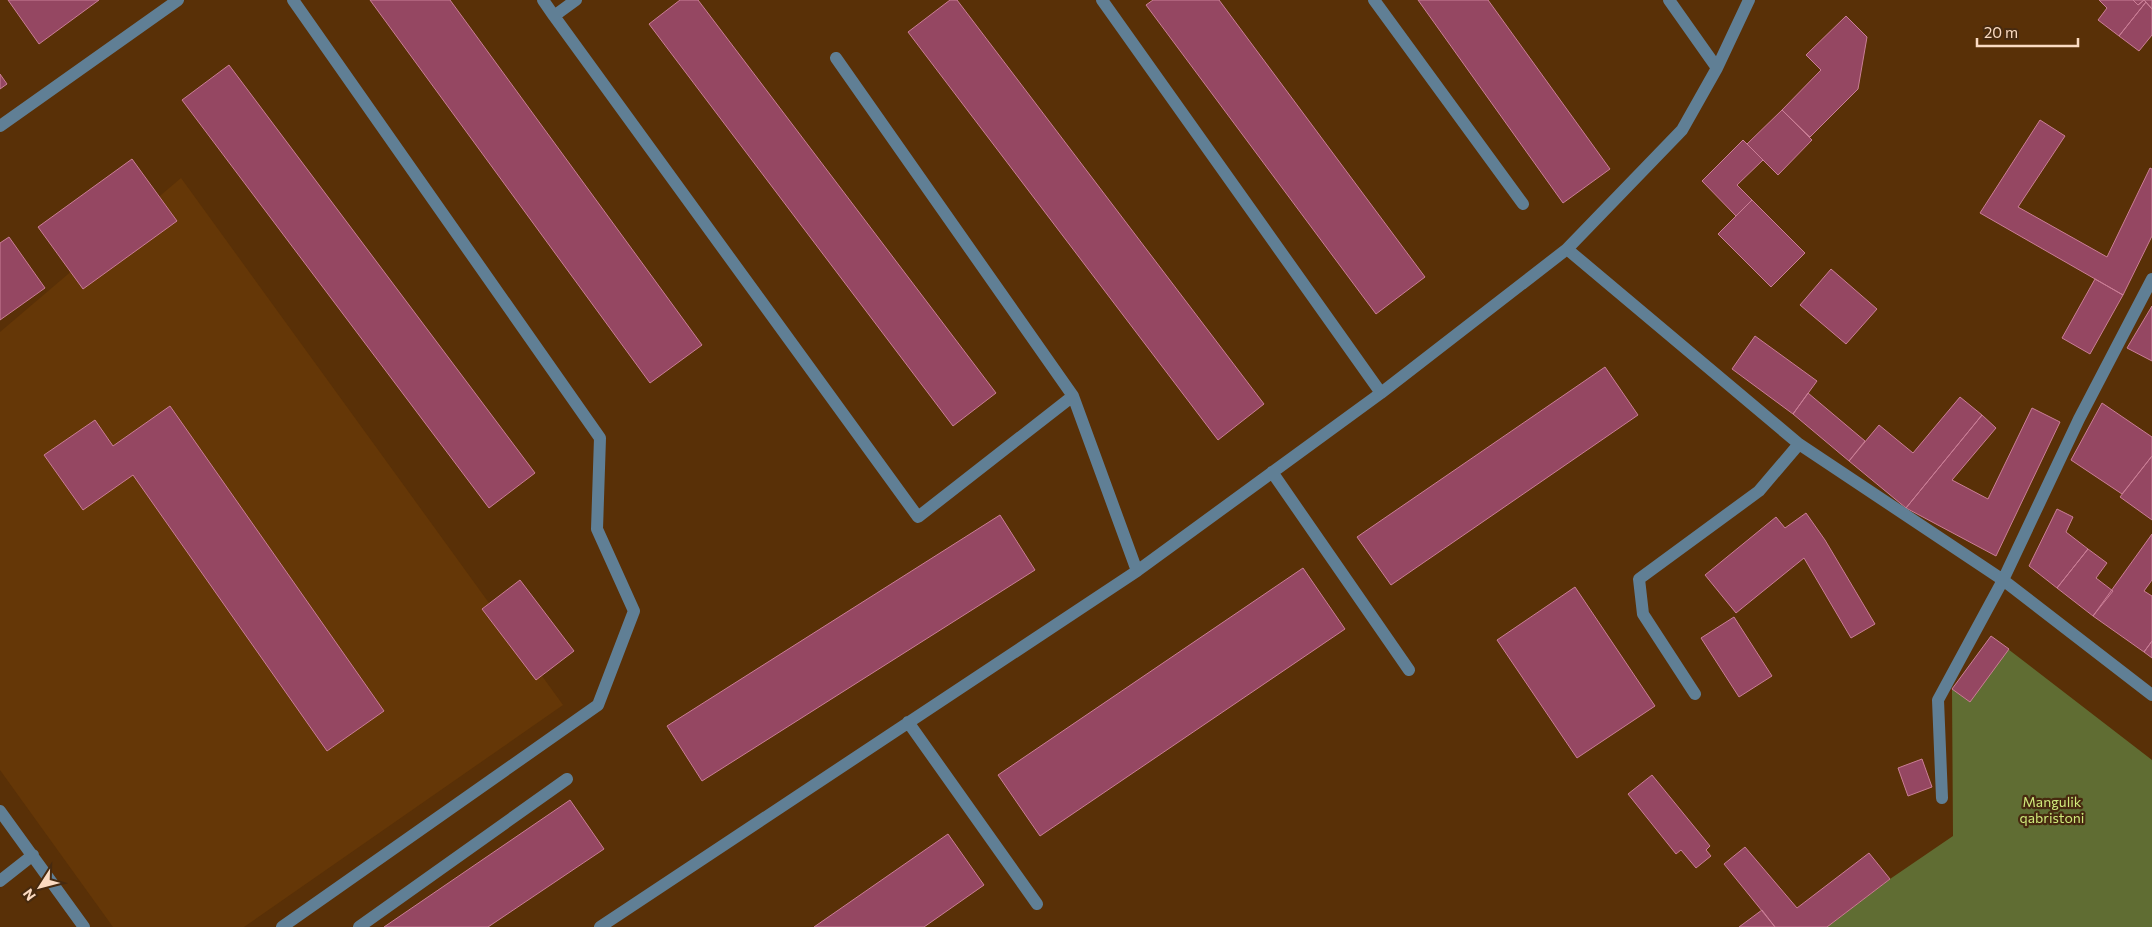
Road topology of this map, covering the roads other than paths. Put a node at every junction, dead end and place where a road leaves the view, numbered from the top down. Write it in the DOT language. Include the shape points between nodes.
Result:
graph roads {
  1 [pos="178,0"];
  2 [pos="293,0"];
  3 [pos="543,0"];
  4 [pos="576,0"];
  5 [pos="1102,0"];
  6 [pos="1374,0"];
  7 [pos="1670,0"];
  8 [pos="1749,0"];
  9 [pos="554,16"];
  10 [pos="836,58"];
  11 [pos="1717,68"];
  12 [pos="0,126"];
  13 [pos="1523,204"];
  14 [pos="1567,249"];
  15 [pos="2152,279"];
  16 [pos="1381,393"];
  17 [pos="1074,396"];
  18 [pos="1799,444"];
  19 [pos="1272,472"];
  20 [pos="1137,571"];
  21 [pos="2003,580"];
  22 [pos="1409,670"];
  23 [pos="1695,694"];
  24 [pos="2152,695"];
  25 [pos="908,722"];
  26 [pos="567,779"];
  27 [pos="1942,798"];
  28 [pos="0,811"];
  29 [pos="33,856"];
  30 [pos="0,882"];
  31 [pos="1037,904"];
  32 [pos="84,927"];
  33 [pos="282,927"];
  34 [pos="359,927"];
  35 [pos="600,927"];
  1 -- 12 [label="street"];
  2 -- 33 [label="street" via="600,438 597,529 634,611 598,705"];
  3 -- 9 [label="street"];
  4 -- 9 [label="street"];
  5 -- 16 [label="street"];
  6 -- 13 [label="street"];
  7 -- 11 [label="street"];
  8 -- 11 [label="street"];
  9 -- 17 [label="street" via="918,517"];
  10 -- 17 [label="street"];
  11 -- 14 [label="street" via="1682,130"];
  14 -- 16 [label="street"];
  14 -- 18 [label="street"];
  15 -- 21 [label="street" via="2079,419"];
  16 -- 19 [label="street"];
  17 -- 20 [label="street"];
  18 -- 21 [label="street"];
  18 -- 23 [label="street" via="1760,491 1639,579 1643,614"];
  19 -- 20 [label="street"];
  19 -- 22 [label="street"];
  20 -- 25 [label="street"];
  21 -- 24 [label="street"];
  21 -- 27 [label="street" via="1938,700"];
  25 -- 31 [label="street"];
  25 -- 35 [label="street"];
  26 -- 34 [label="street"];
  28 -- 29 [label="street"];
  29 -- 30 [label="street"];
  29 -- 32 [label="street"];
}
